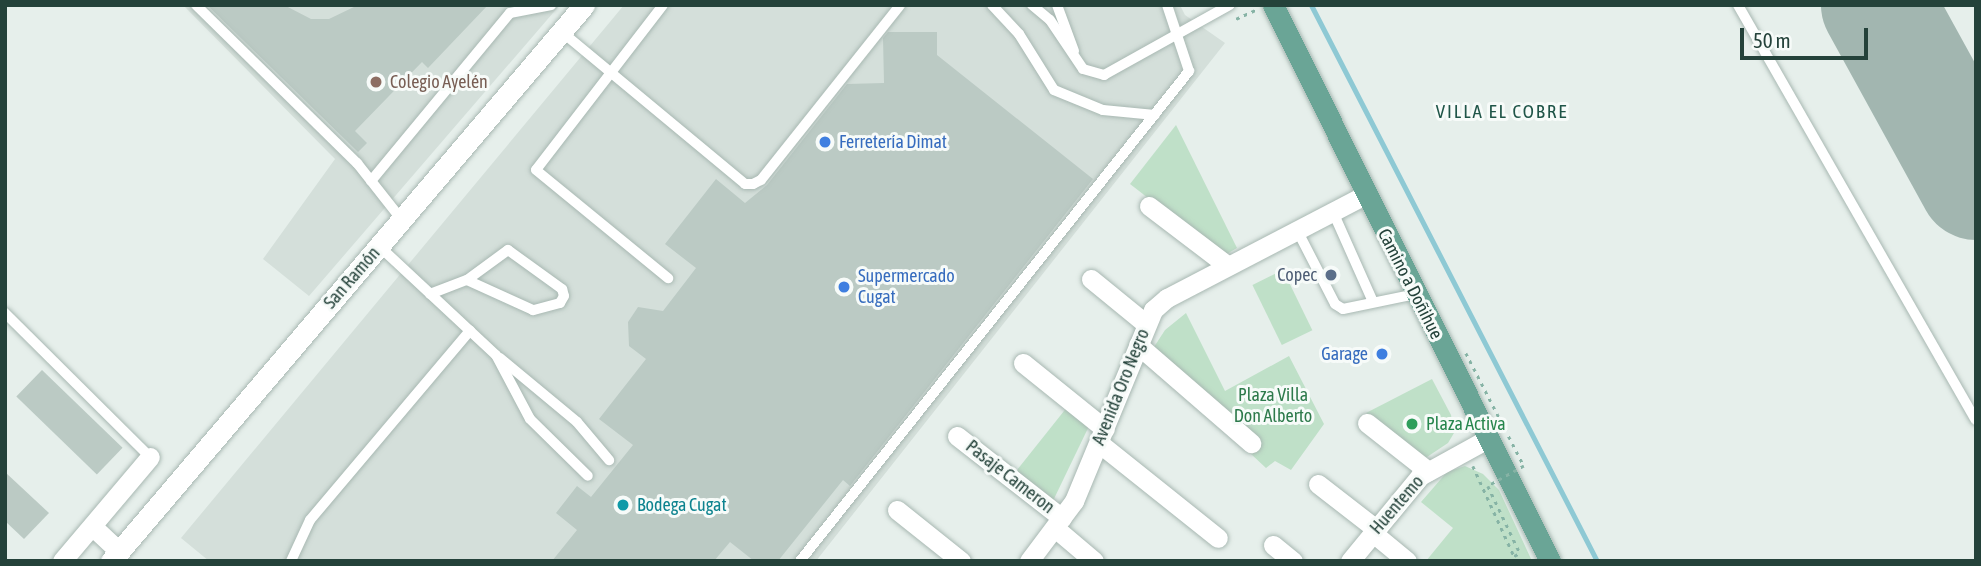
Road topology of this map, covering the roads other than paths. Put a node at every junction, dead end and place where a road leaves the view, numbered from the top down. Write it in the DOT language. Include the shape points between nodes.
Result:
graph roads {
  1 [pos="195,5"];
  2 [pos="551,5"];
  3 [pos="584,5"];
  4 [pos="663,5"];
  5 [pos="900,5"];
  6 [pos="992,5"];
  7 [pos="1032,5"];
  8 [pos="1057,5"];
  9 [pos="1167,5"];
  10 [pos="1738,5"];
  11 [pos="1224,7"];
  12 [pos="1267,13"];
  13 [pos="1177,31"];
  14 [pos="562,32"];
  15 [pos="1074,55"];
  16 [pos="610,72"];
  17 [pos="1156,115"];
  18 [pos="371,181"];
  19 [pos="1365,195"];
  20 [pos="1149,205"];
  21 [pos="1333,212"];
  22 [pos="402,220"];
  23 [pos="1297,230"];
  24 [pos="379,246"];
  25 [pos="1228,266"];
  26 [pos="668,278"];
  27 [pos="467,279"];
  28 [pos="1091,279"];
  29 [pos="430,294"];
  30 [pos="1416,294"];
  31 [pos="1373,302"];
  32 [pos="5,313"];
  33 [pos="1146,324"];
  34 [pos="470,331"];
  35 [pos="1138,345"];
  36 [pos="496,355"];
  37 [pos="1023,363"];
  38 [pos="1976,420"];
  39 [pos="1367,423"];
  40 [pos="957,436"];
  41 [pos="1102,436"];
  42 [pos="1489,438"];
  43 [pos="1251,443"];
  44 [pos="150,457"];
  45 [pos="609,460"];
  46 [pos="1428,471"];
  47 [pos="588,476"];
  48 [pos="1318,484"];
  49 [pos="897,510"];
  50 [pos="1059,523"];
  51 [pos="92,526"];
  52 [pos="1374,531"];
  53 [pos="1218,538"];
  54 [pos="1273,545"];
  55 [pos="115,556"];
  56 [pos="62,561"];
  57 [pos="290,561"];
  58 [pos="800,561"];
  59 [pos="961,561"];
  60 [pos="1029,561"];
  61 [pos="1094,561"];
  62 [pos="1293,561"];
  63 [pos="1350,561"];
  64 [pos="1408,561"];
  65 [pos="1550,561"];
  1 -- 18 [label="lane"];
  2 -- 18 [label="lane" via="510,13"];
  3 -- 14 [label="street, San Ramón"];
  4 -- 16 [label="lane"];
  5 -- 16 [label="lane" via="761,180 753,184 745,184"];
  6 -- 17 [label="lane" via="1018,34 1054,90 1103,110"];
  7 -- 15 [label="lane" via="1050,20"];
  8 -- 15 [label="lane"];
  9 -- 13 [label="lane"];
  10 -- 38 [label="lane"];
  11 -- 13 [label="lane"];
  12 -- 19 [label="main road, Camino a Doñihue"];
  13 -- 15 [label="lane" via="1104,75 1090,75"];
  13 -- 17 [label="lane" via="1189,71"];
  14 -- 16 [label="lane"];
  14 -- 22 [label="street, San Ramón"];
  16 -- 26 [label="lane" via="536,170"];
  17 -- 58 [label="lane"];
  18 -- 22 [label="lane"];
  19 -- 21 [label="street, Avenida Oro Negro"];
  19 -- 30 [label="main road, Camino a Doñihue"];
  20 -- 25 [label="street"];
  21 -- 23 [label="street, Avenida Oro Negro"];
  21 -- 31 [label="lane"];
  22 -- 24 [label="street, San Ramón"];
  23 -- 25 [label="street, Avenida Oro Negro"];
  23 -- 31 [label="lane" via="1330,300 1343,309"];
  24 -- 29 [label="lane"];
  24 -- 55 [label="street, San Ramón"];
  25 -- 33 [label="street, Avenida Oro Negro" via="1167,298"];
  27 -- 27 [label="lane" via="508,250 562,289 564,296 561,303 533,310"];
  27 -- 29 [label="lane"];
  28 -- 33 [label="street"];
  29 -- 34 [label="lane"];
  30 -- 31 [label="lane"];
  30 -- 42 [label="main road, Camino a Doñihue"];
  32 -- 44 [label="lane"];
  33 -- 35 [label="street, Avenida Oro Negro"];
  34 -- 36 [label="lane"];
  34 -- 57 [label="lane" via="310,520"];
  35 -- 41 [label="street, Avenida Oro Negro"];
  35 -- 43 [label="street"];
  36 -- 45 [label="lane" via="577,422"];
  36 -- 47 [label="lane" via="530,419"];
  37 -- 41 [label="street"];
  39 -- 46 [label="street"];
  40 -- 50 [label="street, Pasaje Cameron"];
  41 -- 50 [label="street, Avenida Oro Negro"];
  41 -- 53 [label="street"];
  42 -- 46 [label="street, Huentemo"];
  42 -- 65 [label="main road, Camino a Doñihue"];
  44 -- 51 [label="street"];
  46 -- 52 [label="street, Huentemo"];
  48 -- 52 [label="street"];
  49 -- 59 [label="street"];
  50 -- 60 [label="street, Avenida Oro Negro"];
  50 -- 61 [label="street, Pasaje Cameron"];
  51 -- 55 [label="street, San Ramón"];
  51 -- 56 [label="street"];
  52 -- 63 [label="street, Huentemo"];
  52 -- 64 [label="street"];
  54 -- 62 [label="street"];
}
